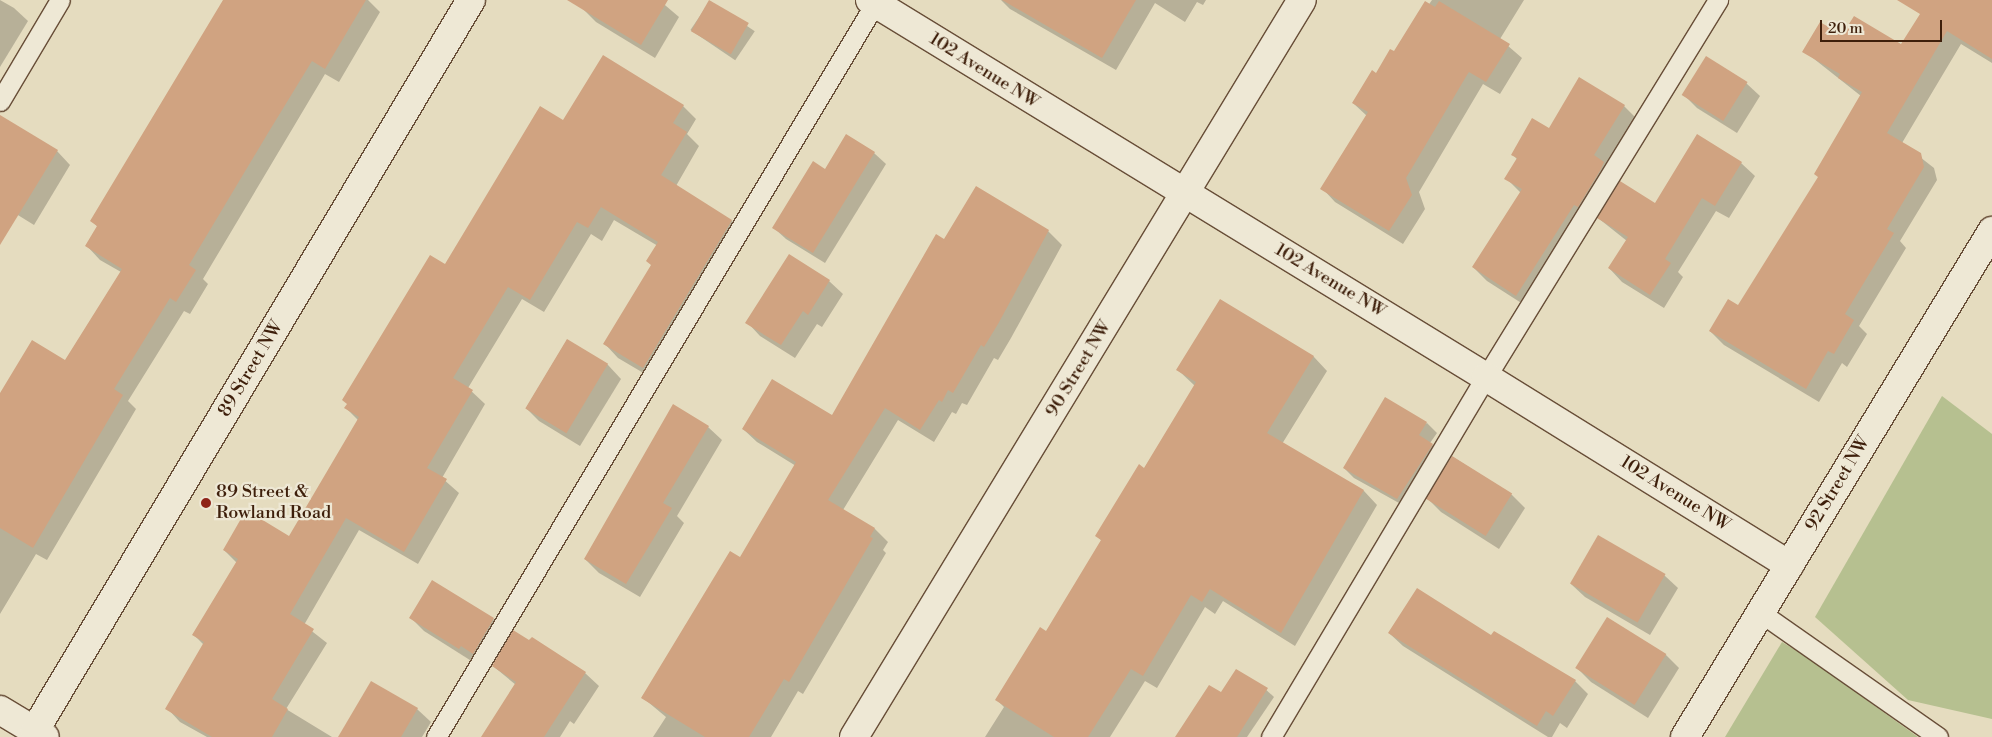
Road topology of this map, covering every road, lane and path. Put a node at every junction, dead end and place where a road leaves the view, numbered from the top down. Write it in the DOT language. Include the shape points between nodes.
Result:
graph roads {
  1 [pos="60,0"];
  2 [pos="471,0"];
  3 [pos="1302,0"];
  4 [pos="1718,0"];
  5 [pos="874,1"];
  6 [pos="0,101"];
  7 [pos="1186,193"];
  8 [pos="1992,230"];
  9 [pos="1486,376"];
  10 [pos="1789,565"];
  11 [pos="1761,612"];
  12 [pos="0,710"];
  13 [pos="37,735"];
  14 [pos="436,737"];
  15 [pos="854,737"];
  16 [pos="1271,737"];
  17 [pos="1685,737"];
  18 [pos="1938,737"];
  1 -- 6 [label="lane"];
  2 -- 13 [label="street, 89 Street NW"];
  3 -- 7 [label="street, 90 Street NW"];
  4 -- 9 [label="lane"];
  5 -- 7 [label="street, 102 Avenue NW"];
  5 -- 14 [label="lane"];
  7 -- 9 [label="street, 102 Avenue NW"];
  7 -- 15 [label="street, 90 Street NW"];
  8 -- 10 [label="street, 92 Street NW"];
  9 -- 10 [label="street, 102 Avenue NW"];
  9 -- 16 [label="lane"];
  10 -- 11 [label="street, 92 Street NW"];
  11 -- 17 [label="street, 92 Street NW"];
  11 -- 18 [label="lane"];
  12 -- 13 [label="street"];
}
